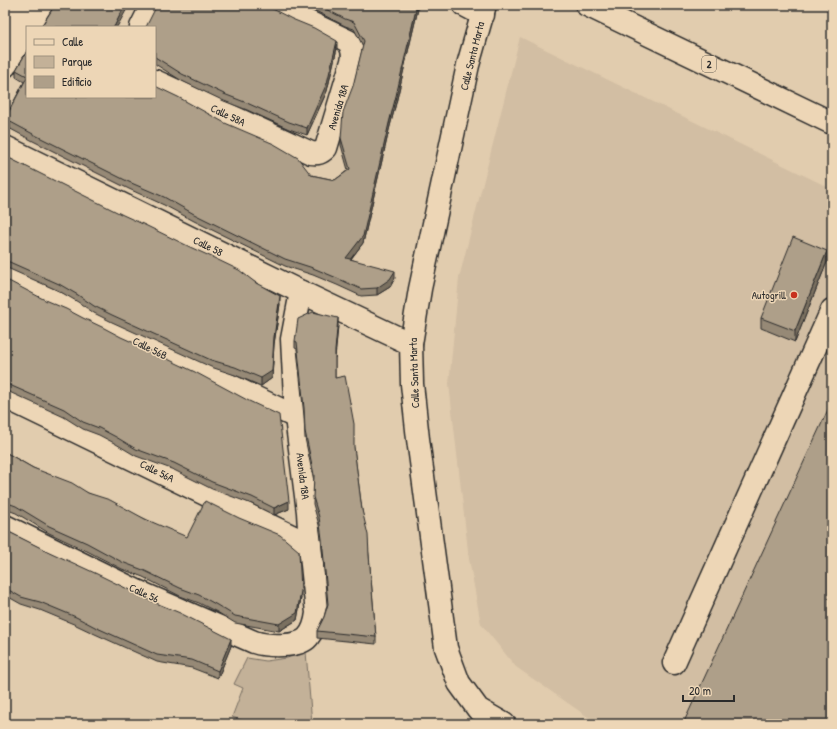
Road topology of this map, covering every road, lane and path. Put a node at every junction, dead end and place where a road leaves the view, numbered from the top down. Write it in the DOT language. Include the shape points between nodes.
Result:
graph roads {
  1 [pos="22,5"];
  2 [pos="41,5"];
  3 [pos="152,5"];
  4 [pos="273,5"];
  5 [pos="587,5"];
  6 [pos="477,8"];
  7 [pos="28,26"];
  8 [pos="142,26"];
  9 [pos="26,29"];
  10 [pos="5,34"];
  11 [pos="5,66"];
  12 [pos="156,81"];
  13 [pos="832,123"];
  14 [pos="5,147"];
  15 [pos="302,149"];
  16 [pos="5,278"];
  17 [pos="301,292"];
  18 [pos="832,310"];
  19 [pos="411,344"];
  20 [pos="5,397"];
  21 [pos="296,417"];
  22 [pos="5,526"];
  23 [pos="310,545"];
  24 [pos="288,644"];
  25 [pos="674,663"];
  26 [pos="504,724"];
  1 -- 10 [label="main road"];
  2 -- 7 [label="main road"];
  3 -- 8 [label="main road"];
  4 -- 15 [label="main road, Avenida 18A" via="348,41 352,46 353,58 326,148 319,154"];
  5 -- 13 [label="main road, 2"];
  6 -- 19 [label="main road, Calle Santa Marta" via="465,81"];
  9 -- 11 [label="main road"];
  12 -- 15 [label="main road, Calle 58A"];
  14 -- 17 [label="main road, Calle 58"];
  16 -- 21 [label="main road, Calle 56B"];
  17 -- 19 [label="main road, Calle 58"];
  17 -- 21 [label="main road, Avenida 18A" via="292,339"];
  18 -- 25 [label="main road"];
  19 -- 26 [label="main road, Calle Santa Marta" via="418,439 446,648 459,683 478,709"];
  20 -- 23 [label="main road, Calle 56A"];
  21 -- 23 [label="main road, Avenida 18A"];
  22 -- 24 [label="main road, Calle 56" via="137,590 254,642"];
  23 -- 24 [label="main road, Avenida 18A" via="317,613 308,637 301,642"];
}
